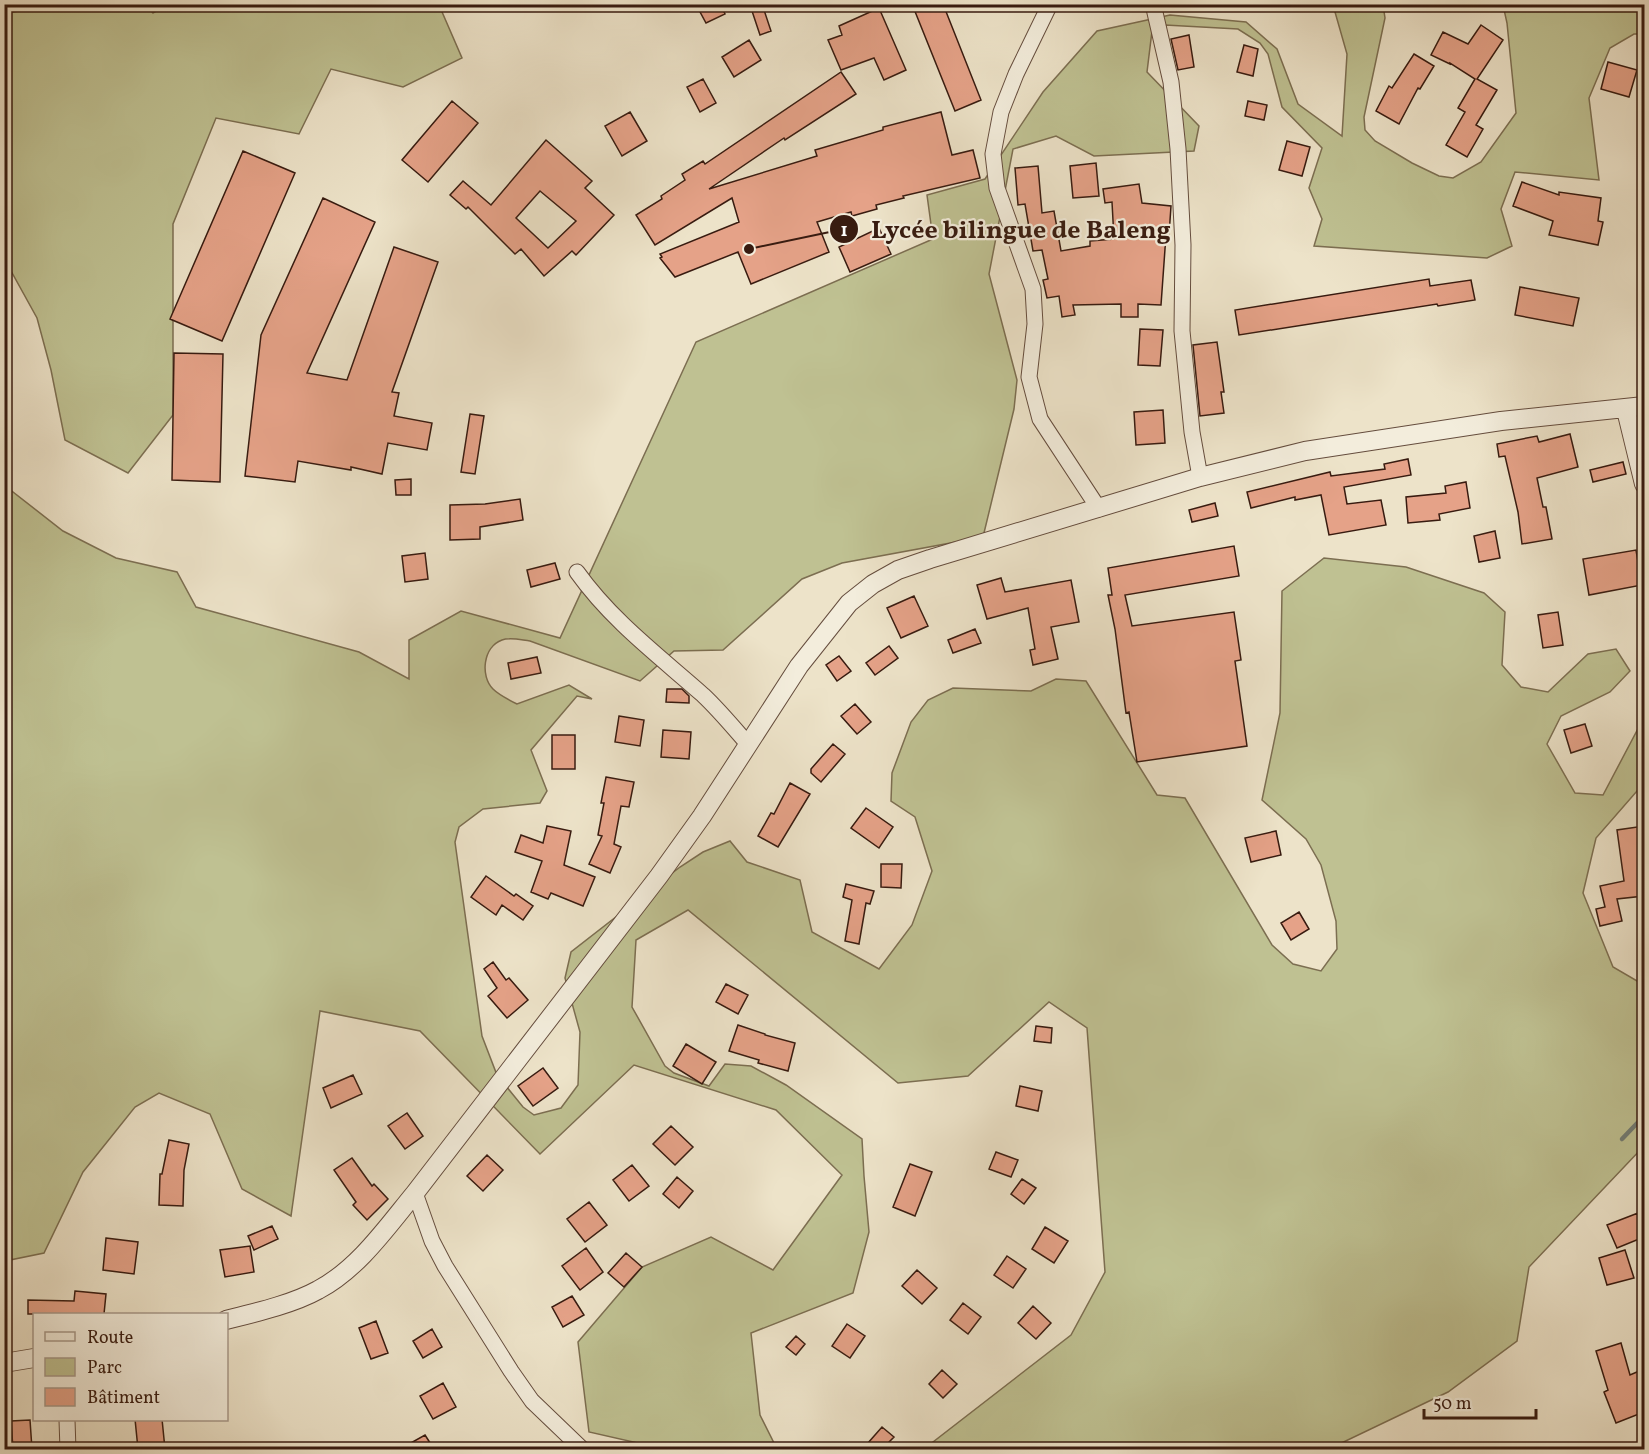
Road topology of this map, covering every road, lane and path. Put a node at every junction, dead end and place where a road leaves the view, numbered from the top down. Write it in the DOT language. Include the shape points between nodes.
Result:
graph roads {
  1 [pos="1050,4"];
  2 [pos="1153,4"];
  3 [pos="1635,408"];
  4 [pos="1200,477"];
  5 [pos="1644,484"];
  6 [pos="1099,509"];
  7 [pos="578,572"];
  8 [pos="747,743"];
  9 [pos="415,1193"];
  10 [pos="228,1319"];
  11 [pos="33,1358"];
  12 [pos="4,1363"];
  13 [pos="67,1421"];
  14 [pos="68,1449"];
  15 [pos="582,1449"];
  1 -- 6 [label="street" via="1001,112 993,154 997,188 1033,289 1035,324 1029,377 1040,419"];
  2 -- 4 [label="street" via="1171,82 1178,149 1184,245 1182,331"];
  3 -- 4 [label="street" via="1501,421 1305,451"];
  3 -- 5 [label="street"];
  4 -- 6 [label="street"];
  6 -- 8 [label="street" via="930,559 873,584 849,603 799,666"];
  7 -- 8 [label="street" via="626,629 706,697"];
  8 -- 9 [label="street" via="659,876"];
  9 -- 10 [label="street" via="350,1268 318,1291"];
  9 -- 15 [label="street" via="445,1266 512,1371 532,1401"];
  11 -- 12 [label="street"];
  13 -- 14 [label="street"];
}
